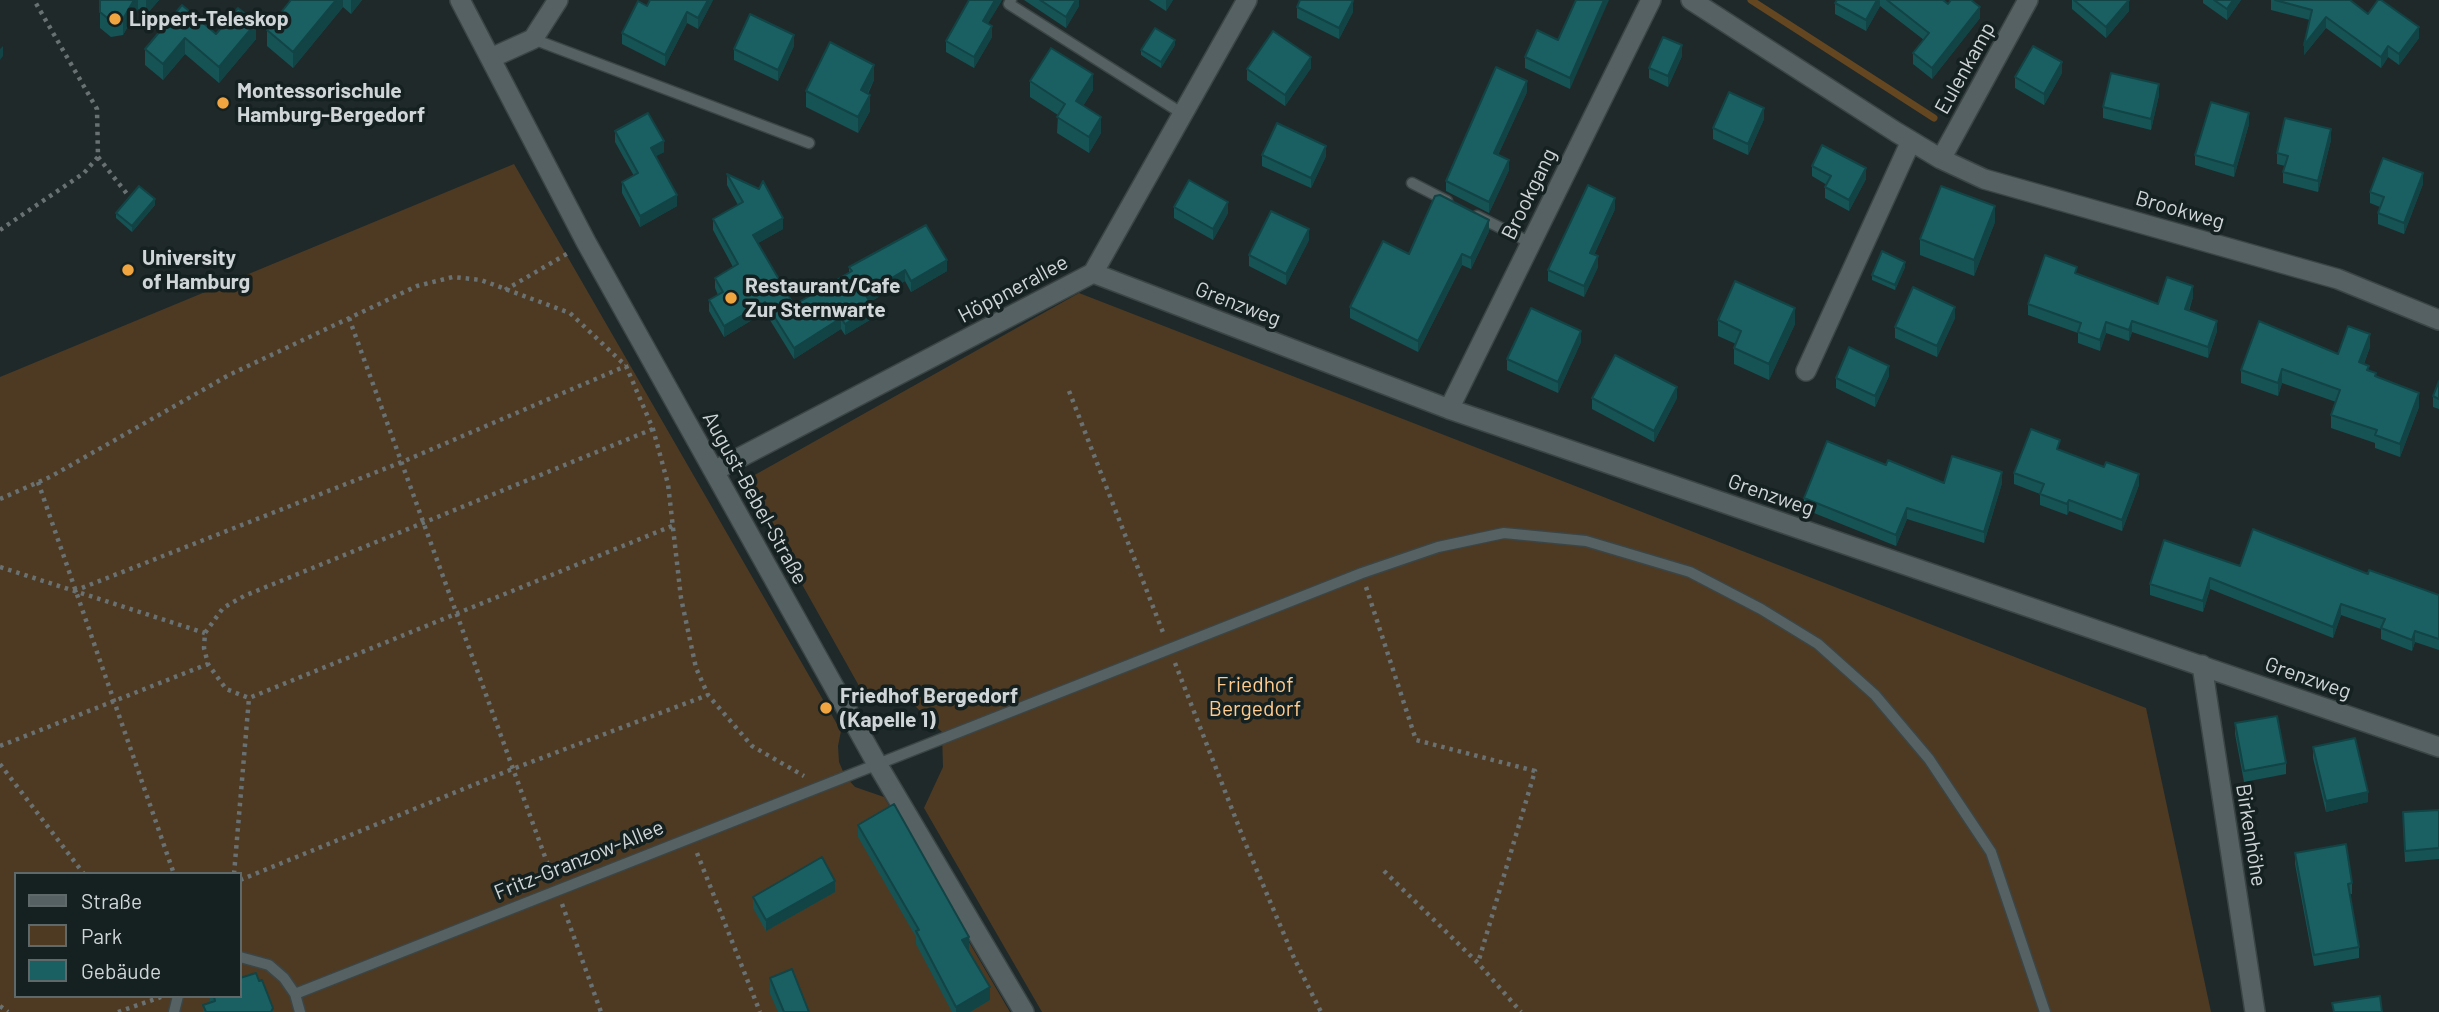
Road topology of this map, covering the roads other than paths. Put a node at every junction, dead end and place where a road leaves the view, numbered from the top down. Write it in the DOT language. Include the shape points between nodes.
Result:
graph roads {
  1 [pos="460,0"];
  2 [pos="558,0"];
  3 [pos="1011,0"];
  4 [pos="1247,0"];
  5 [pos="1651,0"];
  6 [pos="1691,0"];
  7 [pos="2028,0"];
  8 [pos="533,39"];
  9 [pos="491,58"];
  10 [pos="1183,114"];
  11 [pos="1910,141"];
  12 [pos="809,143"];
  13 [pos="1941,159"];
  14 [pos="1412,183"];
  15 [pos="1459,207"];
  16 [pos="1471,213"];
  17 [pos="1531,243"];
  18 [pos="1093,273"];
  19 [pos="2439,320"];
  20 [pos="1806,371"];
  21 [pos="1449,409"];
  22 [pos="714,471"];
  23 [pos="2202,665"];
  24 [pos="2439,747"];
  25 [pos="876,762"];
  26 [pos="242,958"];
  27 [pos="295,994"];
  28 [pos="300,1012"];
  29 [pos="1024,1012"];
  30 [pos="2045,1012"];
  31 [pos="2255,1012"];
  1 -- 9 [label="street, August-Bebel-Straße"];
  2 -- 8 [label="street"];
  3 -- 10 [label="lane" via="1009,4"];
  4 -- 10 [label="street, Höppnerallee"];
  5 -- 17 [label="street, Brookgang"];
  6 -- 11 [label="street, Brookweg"];
  7 -- 13 [label="street, Eulenkamp"];
  8 -- 9 [label="street"];
  8 -- 12 [label="lane"];
  9 -- 22 [label="street, August-Bebel-Straße" via="586,242"];
  10 -- 18 [label="street, Höppnerallee"];
  11 -- 13 [label="street, Brookweg"];
  11 -- 20 [label="street"];
  13 -- 19 [label="street, Brookweg" via="1984,179 2338,279"];
  14 -- 15 [label="lane"];
  16 -- 17 [label="lane"];
  17 -- 21 [label="street, Brookgang"];
  18 -- 21 [label="street, Grenzweg"];
  18 -- 22 [label="street, Höppnerallee"];
  21 -- 23 [label="street, Grenzweg"];
  22 -- 25 [label="street, August-Bebel-Straße"];
  23 -- 24 [label="street, Grenzweg"];
  23 -- 31 [label="street, Birkenhöhe"];
  25 -- 27 [label="lane, Fritz-Granzow-Allee"];
  25 -- 29 [label="street, August-Bebel-Straße"];
  25 -- 30 [label="lane, Fritz-Granzow-Allee" via="1438,547 1504,533 1586,541 1690,572 1761,609 1818,644 1875,695 1922,750 1991,852"];
  26 -- 27 [label="lane" via="269,965"];
  27 -- 28 [label="lane"];
}
